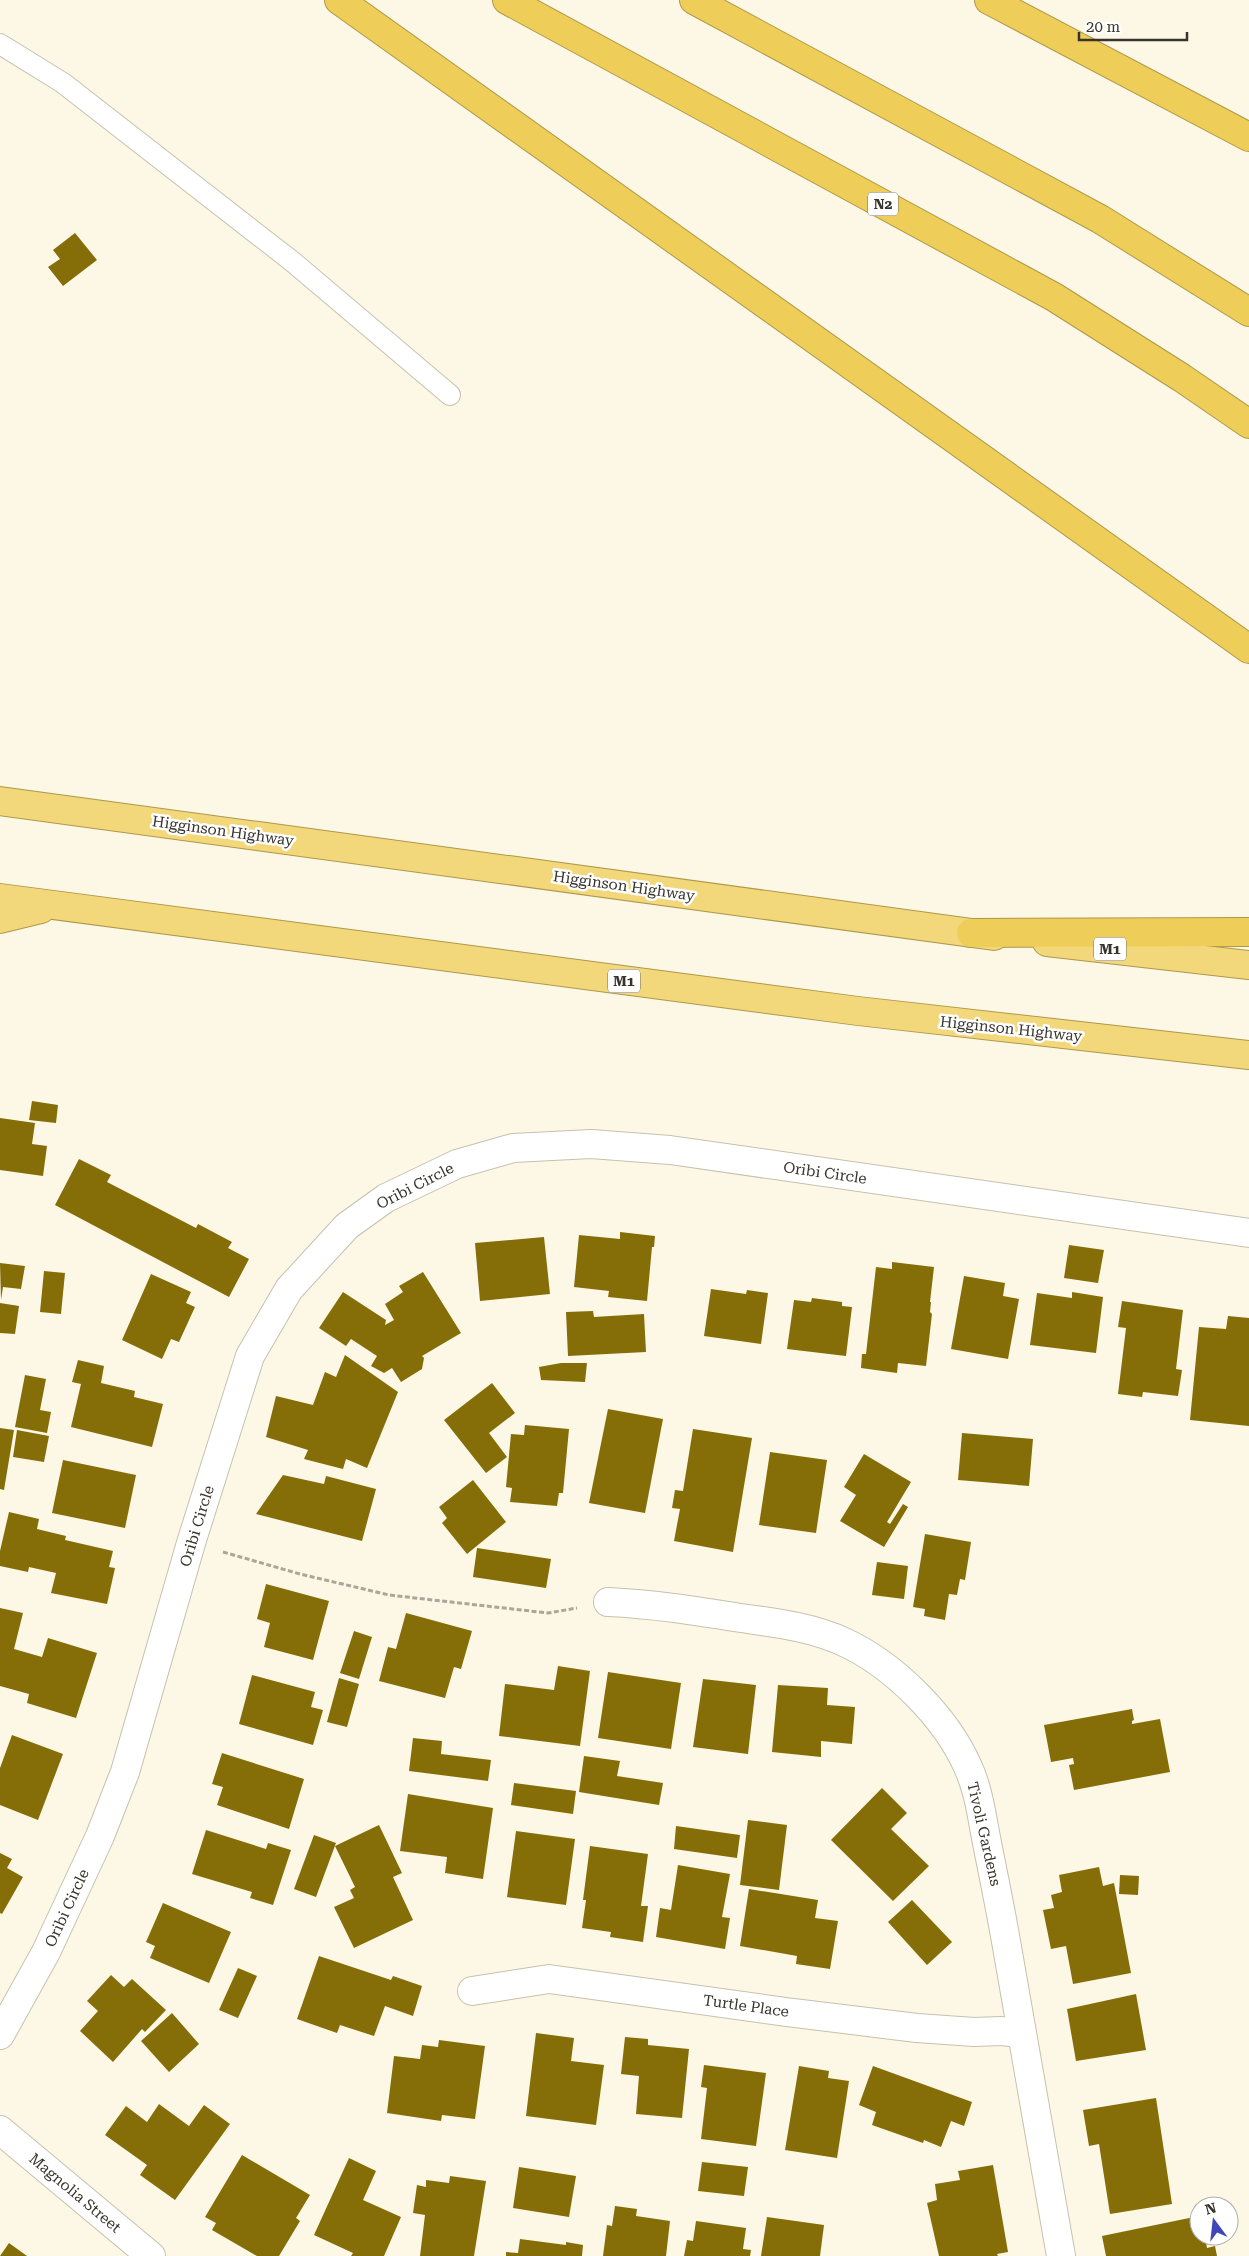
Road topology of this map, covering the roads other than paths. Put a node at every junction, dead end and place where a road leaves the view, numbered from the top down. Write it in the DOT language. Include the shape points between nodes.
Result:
graph roads {
  1 [pos="339,0"];
  2 [pos="507,0"];
  3 [pos="694,0"];
  4 [pos="989,0"];
  5 [pos="0,44"];
  6 [pos="1249,137"];
  7 [pos="1249,312"];
  8 [pos="450,395"];
  9 [pos="1249,424"];
  10 [pos="1249,649"];
  11 [pos="0,801"];
  12 [pos="0,898"];
  13 [pos="52,906"];
  14 [pos="0,920"];
  15 [pos="1249,932"];
  16 [pos="971,934"];
  17 [pos="1249,965"];
  18 [pos="1249,1055"];
  19 [pos="1249,1232"];
  20 [pos="608,1602"];
  21 [pos="472,1990"];
  22 [pos="1022,2034"];
  23 [pos="0,2035"];
  24 [pos="0,2130"];
  25 [pos="151,2256"];
  26 [pos="1061,2256"];
  1 -- 10 [label="highway"];
  2 -- 9 [label="highway, N2" via="1054,297"];
  3 -- 7 [label="highway" via="1100,219"];
  4 -- 6 [label="highway"];
  5 -- 8 [label="lane" via="63,83 293,262"];
  11 -- 16 [label="highway, Higginson Highway / M1"];
  12 -- 13 [label="highway, Higginson Highway / M1"];
  13 -- 14 [label="highway"];
  13 -- 18 [label="highway, Higginson Highway / M1" via="858,1012"];
  15 -- 16 [label="highway"];
  16 -- 17 [label="highway, Higginson Highway / M1"];
  19 -- 23 [label="street, Oribi Circle" via="670,1150 591,1144 512,1148 456,1164 386,1198 347,1226 289,1289 250,1356 115,1800 71,1901"];
  20 -- 22 [label="street, Tivoli Gardens" via="656,1604 813,1630 844,1641 872,1657 925,1704 957,1746 977,1794"];
  21 -- 22 [label="street, Turtle Place" via="549,1979 917,2028"];
  22 -- 26 [label="street, Tivoli Gardens"];
  24 -- 25 [label="street, Magnolia Street"];
}
